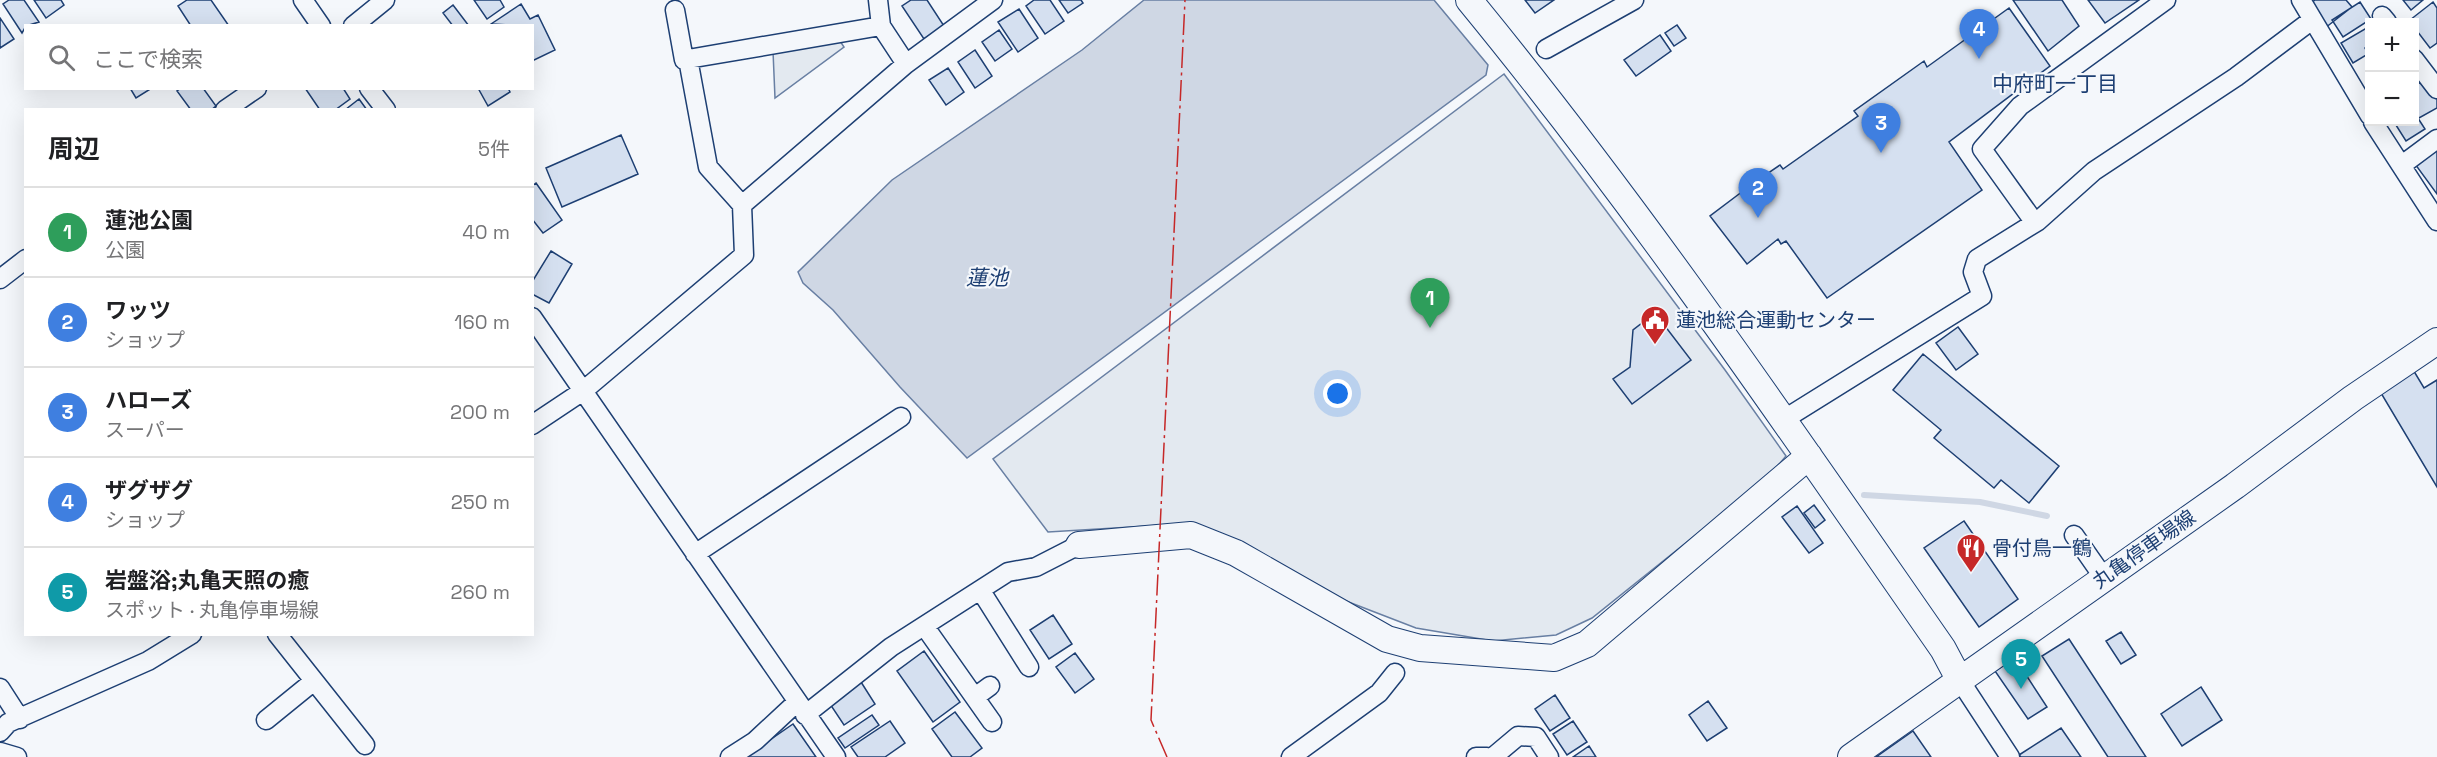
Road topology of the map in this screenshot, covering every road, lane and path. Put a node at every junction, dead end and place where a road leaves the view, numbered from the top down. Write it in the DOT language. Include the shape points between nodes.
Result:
graph roads {
  1 [pos="303,0"];
  2 [pos="385,0"];
  3 [pos="878,0"];
  4 [pos="993,0"];
  5 [pos="1469,0"];
  6 [pos="1634,0"];
  7 [pos="2166,0"];
  8 [pos="2301,0"];
  9 [pos="675,10"];
  10 [pos="2312,20"];
  11 [pos="320,24"];
  12 [pos="355,24"];
  13 [pos="881,26"];
  14 [pos="1546,49"];
  15 [pos="688,59"];
  16 [pos="906,64"];
  17 [pos="2419,64"];
  18 [pos="2437,89"];
  19 [pos="254,90"];
  20 [pos="371,90"];
  21 [pos="228,108"];
  22 [pos="384,108"];
  23 [pos="2365,108"];
  24 [pos="2376,126"];
  25 [pos="2437,139"];
  26 [pos="2402,165"];
  27 [pos="742,205"];
  28 [pos="2437,221"];
  29 [pos="2035,223"];
  30 [pos="24,261"];
  31 [pos="0,279"];
  32 [pos="534,320"];
  33 [pos="2437,341"];
  34 [pos="583,390"];
  35 [pos="901,417"];
  36 [pos="1783,420"];
  37 [pos="534,424"];
  38 [pos="1809,456"];
  39 [pos="2074,535"];
  40 [pos="1079,545"];
  41 [pos="695,555"];
  42 [pos="2104,578"];
  43 [pos="981,591"];
  44 [pos="925,627"];
  45 [pos="189,636"];
  46 [pos="279,636"];
  47 [pos="1029,667"];
  48 [pos="1395,673"];
  49 [pos="1959,679"];
  50 [pos="314,681"];
  51 [pos="990,686"];
  52 [pos="0,688"];
  53 [pos="975,697"];
  54 [pos="801,709"];
  55 [pos="20,719"];
  56 [pos="266,720"];
  57 [pos="992,722"];
  58 [pos="0,732"];
  59 [pos="365,745"];
  60 [pos="730,757"];
  61 [pos="836,757"];
  62 [pos="1291,757"];
  63 [pos="1476,757"];
  64 [pos="1487,757"];
  65 [pos="1493,757"];
  66 [pos="1549,757"];
  67 [pos="1851,757"];
  68 [pos="2010,757"];
  1 -- 11 [label="street"];
  2 -- 12 [label="street"];
  3 -- 13 [label="street"];
  4 -- 16 [label="street"];
  5 -- 36 [label="street" via="1551,101"];
  6 -- 14 [label="street"];
  7 -- 29 [label="street" via="2020,106 1982,149"];
  8 -- 10 [label="street"];
  9 -- 15 [label="street" via="684,60"];
  10 -- 23 [label="street"];
  10 -- 29 [label="street" via="2236,77 2094,171"];
  13 -- 15 [label="street"];
  13 -- 16 [label="street"];
  15 -- 27 [label="street" via="708,167"];
  16 -- 27 [label="street"];
  17 -- 18 [label="street"];
  19 -- 21 [label="street"];
  20 -- 22 [label="street"];
  24 -- 26 [label="street"];
  25 -- 26 [label="street"];
  26 -- 28 [label="street"];
  27 -- 34 [label="street" via="744,255"];
  29 -- 36 [label="street" via="1977,259 1973,272 1982,296"];
  30 -- 31 [label="street"];
  32 -- 34 [label="street"];
  33 -- 42 [label="street, 丸亀停車場線"];
  34 -- 37 [label="street"];
  34 -- 41 [label="street"];
  35 -- 41 [label="street"];
  36 -- 38 [label="street"];
  38 -- 40 [label="street" via="1587,644 1554,658 1420,648 1387,639 1236,553 1191,535"];
  38 -- 49 [label="street" via="1943,649"];
  39 -- 42 [label="street"];
  40 -- 43 [label="street" via="1036,567 1008,572"];
  41 -- 54 [label="street"];
  42 -- 49 [label="street, 丸亀停車場線"];
  43 -- 44 [label="street"];
  43 -- 47 [label="street"];
  44 -- 53 [label="street"];
  44 -- 54 [label="street"];
  45 -- 55 [label="street" via="148,661"];
  46 -- 50 [label="street"];
  48 -- 62 [label="street" via="1379,693"];
  49 -- 67 [label="street, 丸亀停車場線"];
  49 -- 68 [label="street"];
  50 -- 56 [label="street"];
  50 -- 59 [label="street"];
  51 -- 53 [label="street"];
  52 -- 55 [label="street"];
  53 -- 57 [label="street"];
  54 -- 60 [label="street"];
  54 -- 61 [label="street"];
  55 -- 58 [label="street" via="8,723"];
  63 -- 64 [label="street"];
  65 -- 66 [label="street" via="1518,736 1536,738"];
}
